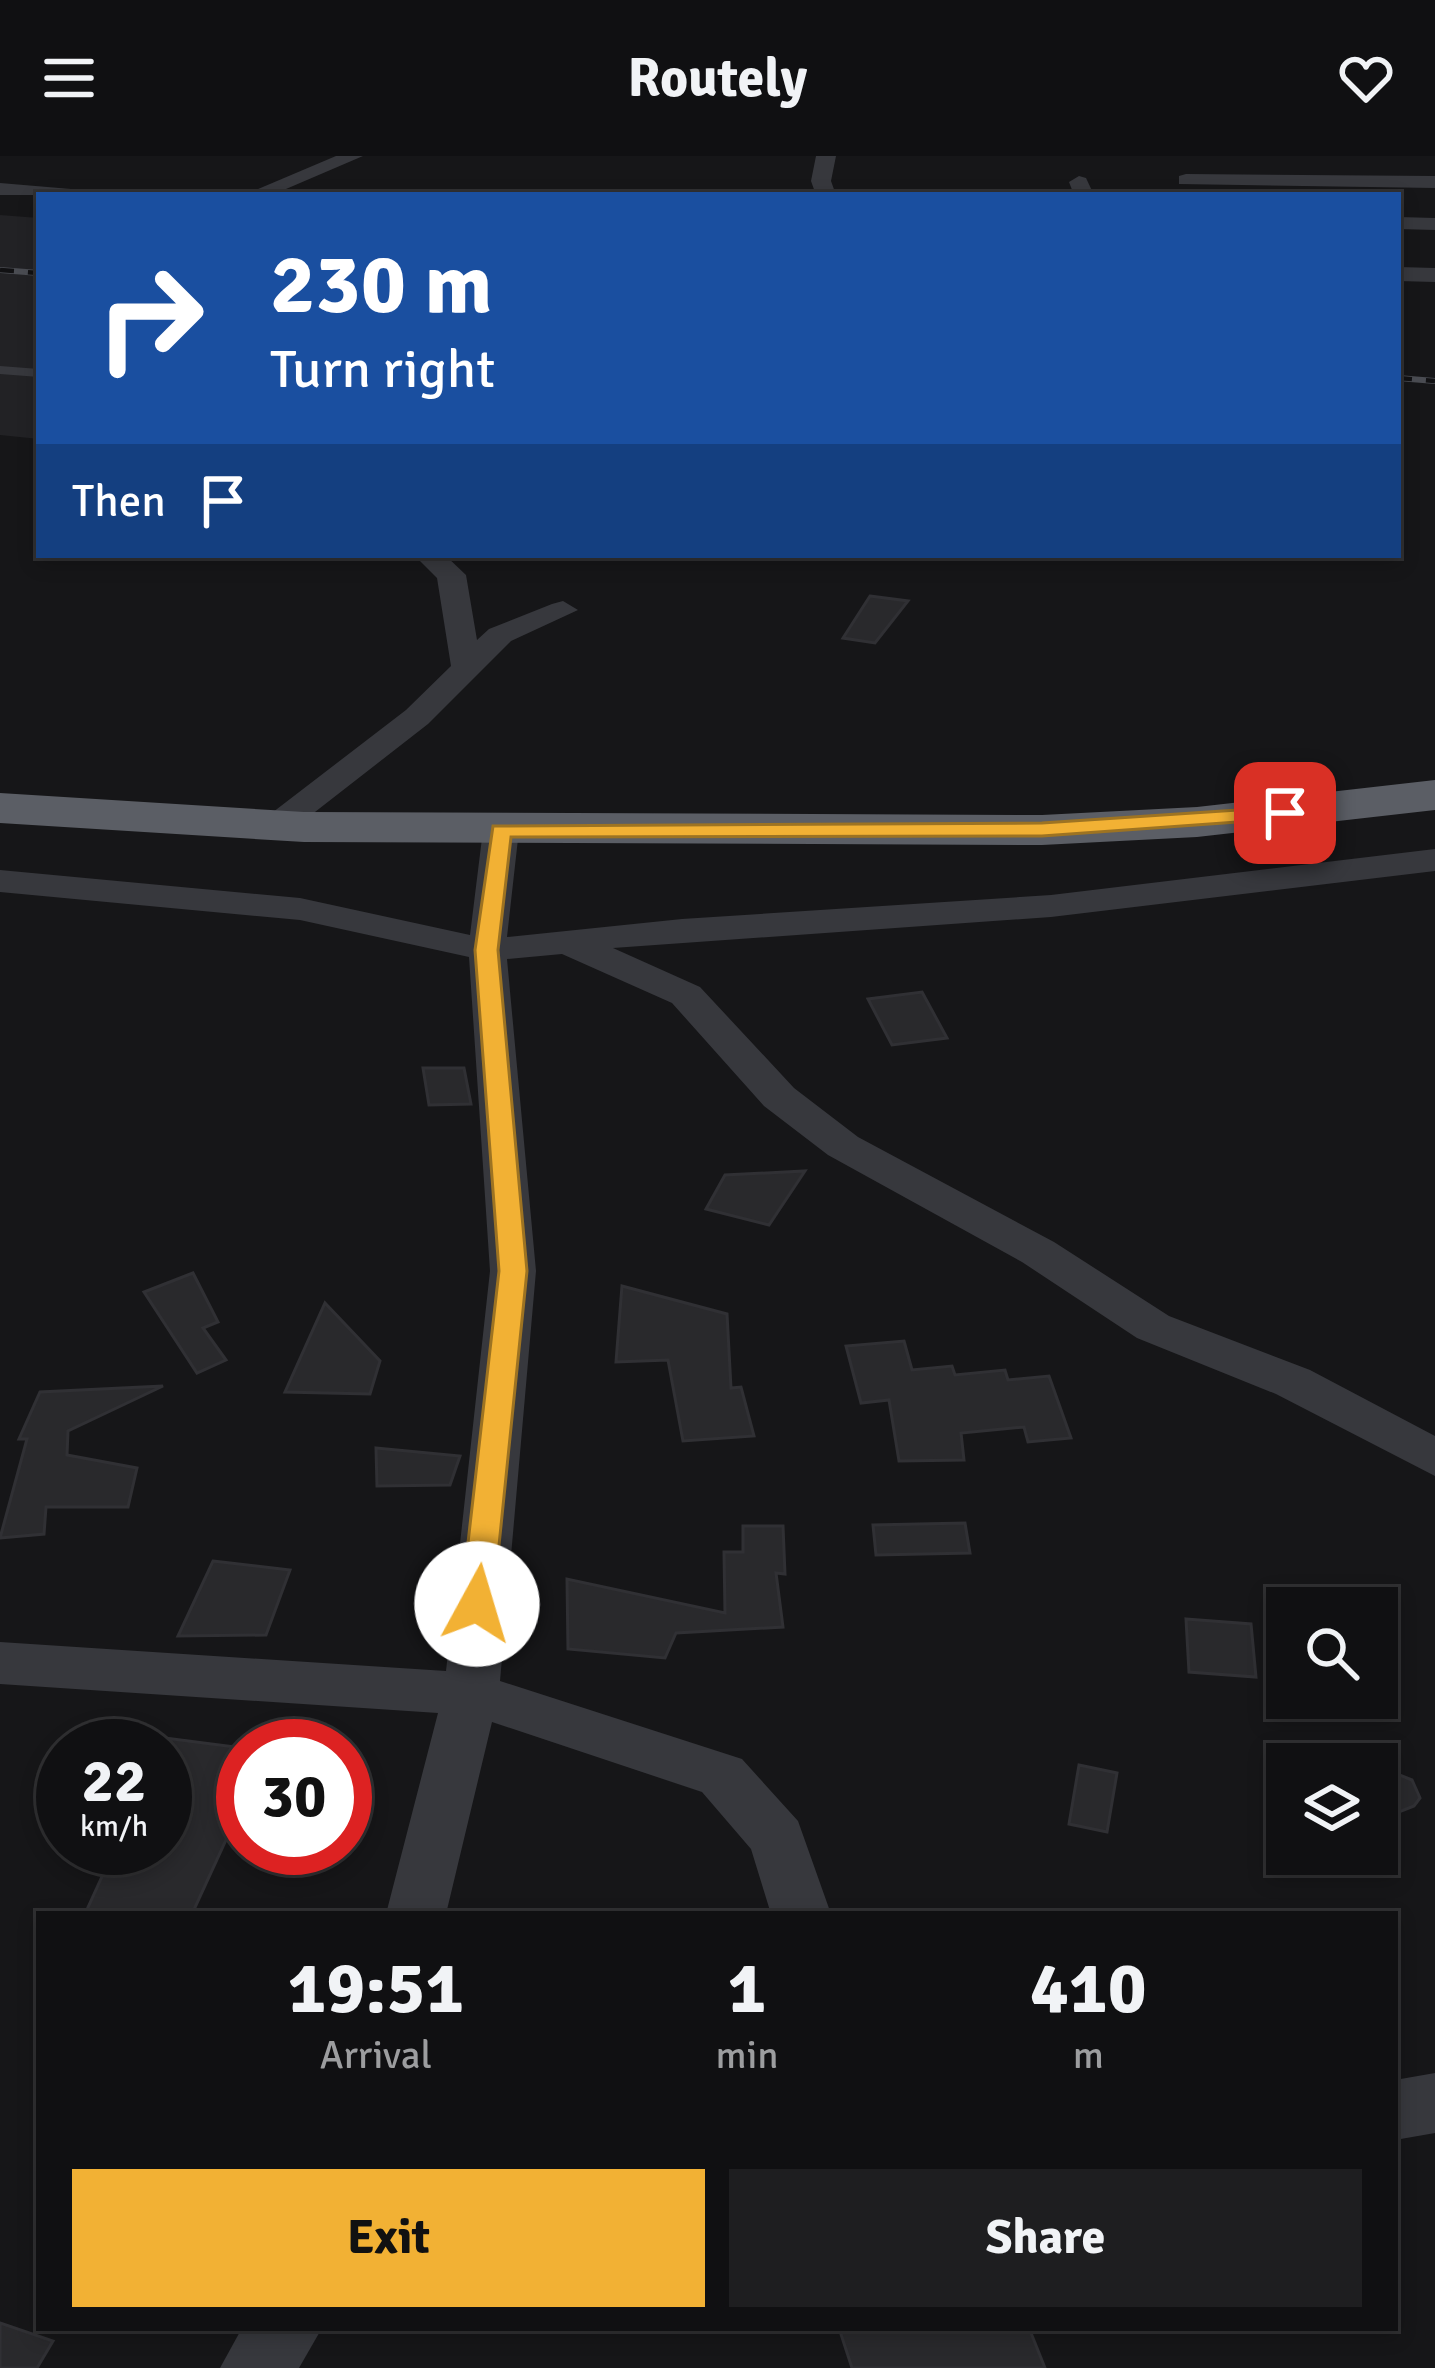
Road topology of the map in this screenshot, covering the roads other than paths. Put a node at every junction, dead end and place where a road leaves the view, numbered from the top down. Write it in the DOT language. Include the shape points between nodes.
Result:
graph roads {
  1 [pos="353,156"];
  2 [pos="826,156"];
  3 [pos="1172,156"];
  4 [pos="1292,156"];
  5 [pos="1435,182"];
  6 [pos="1190,187"];
  7 [pos="0,189"];
  8 [pos="1320,189"];
  9 [pos="36,192"];
  10 [pos="262,192"];
  11 [pos="825,192"];
  12 [pos="1401,223"];
  13 [pos="1435,224"];
  14 [pos="1401,274"];
  15 [pos="1435,275"];
  16 [pos="0,370"];
  17 [pos="36,373"];
  18 [pos="431,558"];
  19 [pos="563,610"];
  20 [pos="466,666"];
  21 [pos="1435,795"];
  22 [pos="0,808"];
  23 [pos="0,824"];
  24 [pos="276,826"];
  25 [pos="500,840"];
  26 [pos="1435,860"];
  27 [pos="0,881"];
  28 [pos="567,942"];
  29 [pos="487,950"];
  30 [pos="1435,1458"];
  31 [pos="0,1663"];
  32 [pos="471,1694"];
  33 [pos="417,1911"];
  34 [pos="800,1911"];
  35 [pos="1435,2103"];
  36 [pos="1398,2109"];
  37 [pos="285,2331"];
  38 [pos="255,2368"];
  1 -- 10 [label="street"];
  2 -- 11 [label="street"];
  3 -- 6 [label="street"];
  4 -- 8 [label="street"];
  5 -- 8 [label="street"];
  6 -- 8 [label="street"];
  7 -- 9 [label="street"];
  12 -- 13 [label="street"];
  14 -- 15 [label="street"];
  16 -- 17 [label="lane"];
  18 -- 20 [label="street" via="451,575"];
  19 -- 20 [label="street" via="500,634"];
  20 -- 24 [label="street" via="417,717"];
  21 -- 25 [label="highway" via="836,849"];
  22 -- 24 [label="highway"];
  23 -- 25 [label="highway" via="299,844"];
  24 -- 25 [label="highway"];
  25 -- 29 [label="street"];
  26 -- 28 [label="street" via="1051,906"];
  27 -- 29 [label="street" via="300,909"];
  28 -- 29 [label="street"];
  28 -- 30 [label="street" via="686,995 779,1097 843,1146 1038,1252 1153,1327 1293,1382"];
  29 -- 32 [label="street" via="513,1271"];
  31 -- 32 [label="street"];
  32 -- 33 [label="street"];
  32 -- 34 [label="street" via="722,1774 777,1838"];
  35 -- 36 [label="street"];
  37 -- 38 [label="street"];
}
